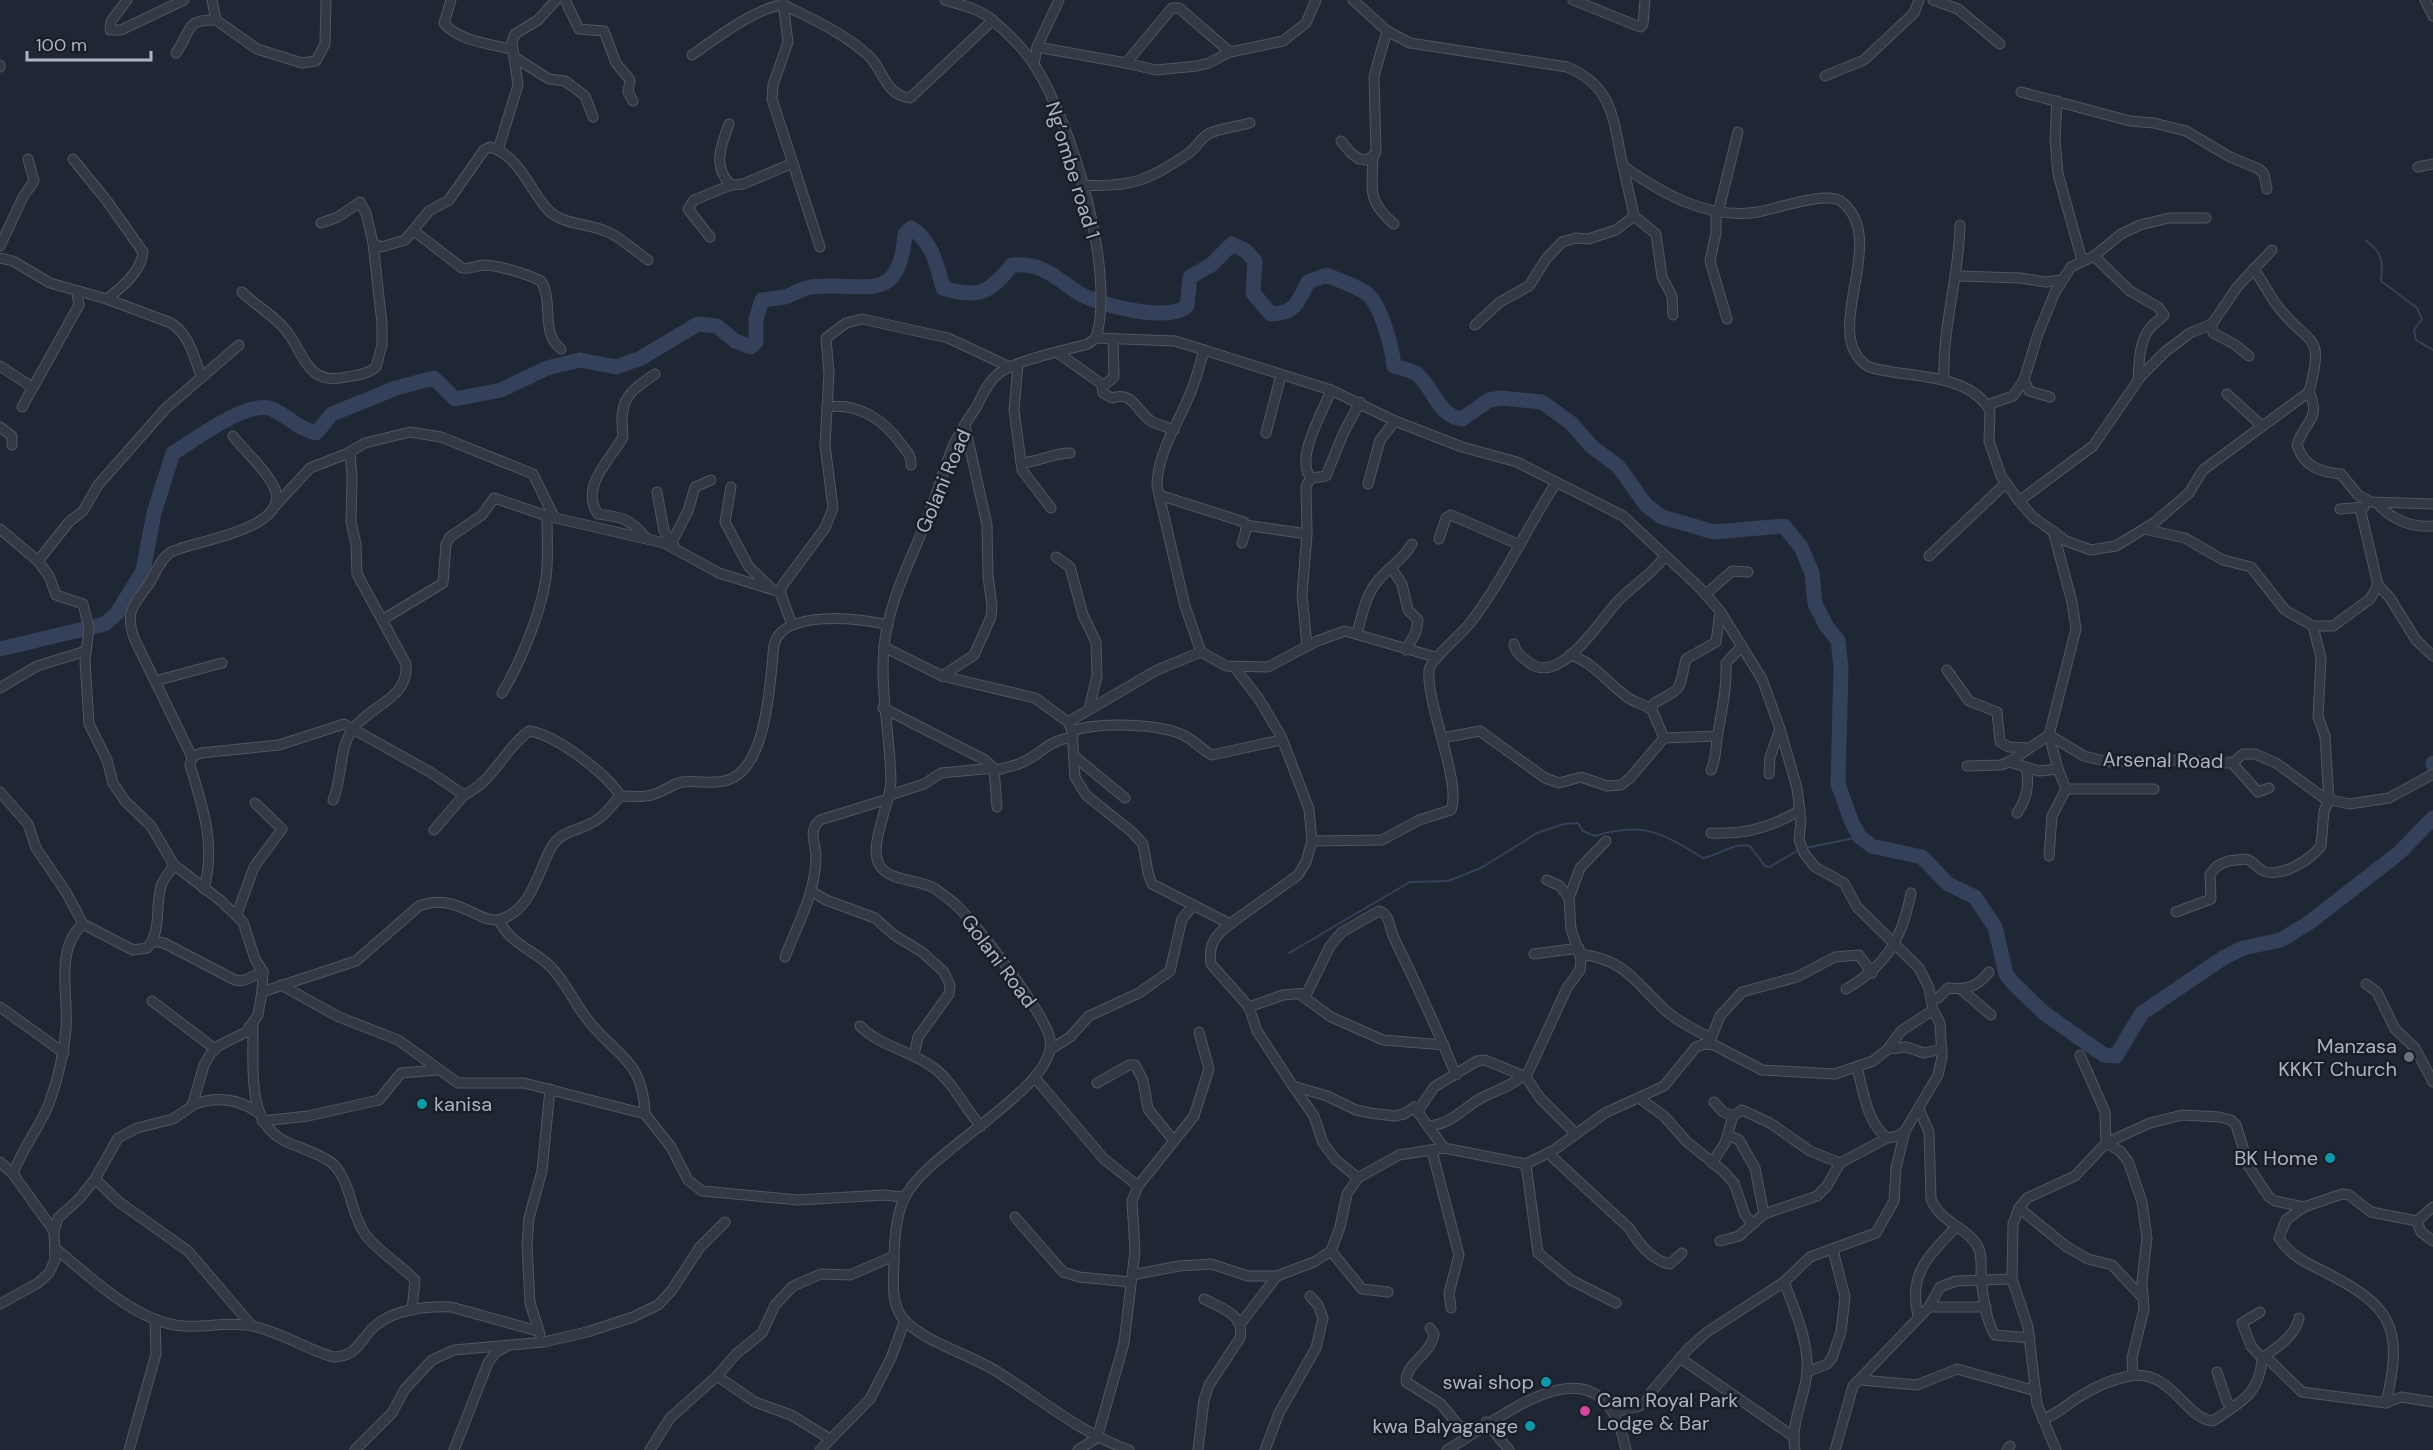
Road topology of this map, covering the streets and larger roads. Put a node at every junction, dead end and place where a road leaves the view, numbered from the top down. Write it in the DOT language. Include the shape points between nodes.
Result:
graph roads {
  1 [pos="127,0"];
  2 [pos="184,0"];
  3 [pos="212,0"];
  4 [pos="326,0"];
  5 [pos="451,0"];
  6 [pos="556,0"];
  7 [pos="566,0"];
  8 [pos="945,0"];
  9 [pos="1059,0"];
  10 [pos="1316,0"];
  11 [pos="1353,0"];
  12 [pos="1573,0"];
  13 [pos="1645,0"];
  14 [pos="1919,0"];
  15 [pos="1933,0"];
  16 [pos="2425,0"];
  17 [pos="783,3"];
  18 [pos="973,4"];
  19 [pos="2433,16"];
  20 [pos="216,20"];
  21 [pos="993,20"];
  22 [pos="1387,31"];
  23 [pos="2000,44"];
  24 [pos="1037,46"];
  25 [pos="1230,52"];
  26 [pos="176,53"];
  27 [pos="512,53"];
  28 [pos="692,56"];
  29 [pos="1126,63"];
  30 [pos="1034,65"];
  31 [pos="1825,76"];
  32 [pos="2021,92"];
  33 [pos="633,101"];
  34 [pos="2057,101"];
  35 [pos="593,117"];
  36 [pos="1250,123"];
  37 [pos="729,124"];
  38 [pos="1738,132"];
  39 [pos="1341,141"];
  40 [pos="498,150"];
  41 [pos="1373,158"];
  42 [pos="28,159"];
  43 [pos="73,159"];
  44 [pos="793,163"];
  45 [pos="2433,164"];
  46 [pos="1623,166"];
  47 [pos="2418,167"];
  48 [pos="1082,184"];
  49 [pos="731,185"];
  50 [pos="2267,189"];
  51 [pos="1717,213"];
  52 [pos="1635,216"];
  53 [pos="2205,218"];
  54 [pos="321,223"];
  55 [pos="1394,224"];
  56 [pos="1960,225"];
  57 [pos="414,231"];
  58 [pos="710,237"];
  59 [pos="373,243"];
  60 [pos="0,246"];
  61 [pos="820,247"];
  62 [pos="2272,250"];
  63 [pos="2094,256"];
  64 [pos="0,258"];
  65 [pos="648,260"];
  66 [pos="2082,260"];
  67 [pos="2253,269"];
  68 [pos="1957,276"];
  69 [pos="2061,280"];
  70 [pos="77,292"];
  71 [pos="242,292"];
  72 [pos="107,299"];
  73 [pos="1673,315"];
  74 [pos="1727,319"];
  75 [pos="2212,324"];
  76 [pos="1474,325"];
  77 [pos="1096,338"];
  78 [pos="1113,338"];
  79 [pos="239,345"];
  80 [pos="561,349"];
  81 [pos="1204,350"];
  82 [pos="1058,353"];
  83 [pos="2249,356"];
  84 [pos="0,366"];
  85 [pos="1014,366"];
  86 [pos="655,374"];
  87 [pos="1281,375"];
  88 [pos="201,376"];
  89 [pos="1944,380"];
  90 [pos="2024,380"];
  91 [pos="2138,380"];
  92 [pos="1103,385"];
  93 [pos="32,387"];
  94 [pos="1331,390"];
  95 [pos="2309,392"];
  96 [pos="2227,394"];
  97 [pos="2050,397"];
  98 [pos="1360,402"];
  99 [pos="1987,405"];
  100 [pos="22,407"];
  101 [pos="827,407"];
  102 [pos="1395,421"];
  103 [pos="965,426"];
  104 [pos="2262,426"];
  105 [pos="0,427"];
  106 [pos="1174,430"];
  107 [pos="1266,433"];
  108 [pos="233,436"];
  109 [pos="12,445"];
  110 [pos="350,453"];
  111 [pos="1070,453"];
  112 [pos="1021,463"];
  113 [pos="911,465"];
  114 [pos="1311,478"];
  115 [pos="711,480"];
  116 [pos="1556,483"];
  117 [pos="2006,483"];
  118 [pos="1368,484"];
  119 [pos="731,487"];
  120 [pos="657,492"];
  121 [pos="1159,495"];
  122 [pos="2019,501"];
  123 [pos="2374,502"];
  124 [pos="2433,504"];
  125 [pos="275,507"];
  126 [pos="1050,508"];
  127 [pos="2360,508"];
  128 [pos="2340,509"];
  129 [pos="550,517"];
  130 [pos="1245,525"];
  131 [pos="2433,526"];
  132 [pos="0,529"];
  133 [pos="2144,529"];
  134 [pos="2053,531"];
  135 [pos="1307,534"];
  136 [pos="645,538"];
  137 [pos="1438,538"];
  138 [pos="1242,543"];
  139 [pos="1412,544"];
  140 [pos="1520,545"];
  141 [pos="674,546"];
  142 [pos="1929,555"];
  143 [pos="1665,556"];
  144 [pos="1056,557"];
  145 [pos="39,561"];
  146 [pos="1392,569"];
  147 [pos="1748,572"];
  148 [pos="2378,585"];
  149 [pos="777,591"];
  150 [pos="1706,594"];
  151 [pos="1720,611"];
  152 [pos="382,620"];
  153 [pos="792,625"];
  154 [pos="888,625"];
  155 [pos="2313,626"];
  156 [pos="1357,633"];
  157 [pos="1514,644"];
  158 [pos="1307,646"];
  159 [pos="1742,646"];
  160 [pos="884,647"];
  161 [pos="1406,650"];
  162 [pos="86,651"];
  163 [pos="1201,652"];
  164 [pos="1570,655"];
  165 [pos="2433,656"];
  166 [pos="1436,657"];
  167 [pos="222,663"];
  168 [pos="1235,668"];
  169 [pos="1947,670"];
  170 [pos="942,676"];
  171 [pos="155,681"];
  172 [pos="0,688"];
  173 [pos="502,693"];
  174 [pos="883,708"];
  175 [pos="1089,709"];
  176 [pos="1652,710"];
  177 [pos="1068,722"];
  178 [pos="353,728"];
  179 [pos="1780,729"];
  180 [pos="1072,734"];
  181 [pos="2049,735"];
  182 [pos="1717,736"];
  183 [pos="1442,738"];
  184 [pos="1664,738"];
  185 [pos="1281,740"];
  186 [pos="2027,748"];
  187 [pos="1074,756"];
  188 [pos="192,758"];
  189 [pos="2009,762"];
  190 [pos="2231,762"];
  191 [pos="1967,766"];
  192 [pos="2026,768"];
  193 [pos="2058,769"];
  194 [pos="994,770"];
  195 [pos="1711,770"];
  196 [pos="1769,774"];
  197 [pos="2433,774"];
  198 [pos="2269,788"];
  199 [pos="2066,789"];
  200 [pos="2154,789"];
  201 [pos="0,792"];
  202 [pos="464,795"];
  203 [pos="621,796"];
  204 [pos="889,797"];
  205 [pos="1125,798"];
  206 [pos="333,800"];
  207 [pos="2329,801"];
  208 [pos="255,802"];
  209 [pos="998,807"];
  210 [pos="1800,810"];
  211 [pos="2017,813"];
  212 [pos="434,830"];
  213 [pos="1711,833"];
  214 [pos="1312,841"];
  215 [pos="1606,841"];
  216 [pos="2049,856"];
  217 [pos="174,865"];
  218 [pos="1547,880"];
  219 [pos="204,889"];
  220 [pos="811,891"];
  221 [pos="1911,893"];
  222 [pos="1569,898"];
  223 [pos="1192,907"];
  224 [pos="2176,912"];
  225 [pos="237,914"];
  226 [pos="499,920"];
  227 [pos="83,924"];
  228 [pos="1230,924"];
  229 [pos="153,941"];
  230 [pos="1895,942"];
  231 [pos="1580,951"];
  232 [pos="1534,954"];
  233 [pos="785,957"];
  234 [pos="263,972"];
  235 [pos="1989,972"];
  236 [pos="1872,973"];
  237 [pos="281,984"];
  238 [pos="2366,984"];
  239 [pos="1929,988"];
  240 [pos="1948,988"];
  241 [pos="1846,989"];
  242 [pos="1962,990"];
  243 [pos="262,992"];
  244 [pos="1301,995"];
  245 [pos="1938,998"];
  246 [pos="152,1001"];
  247 [pos="1249,1007"];
  248 [pos="0,1008"];
  249 [pos="1933,1010"];
  250 [pos="1990,1015"];
  251 [pos="252,1023"];
  252 [pos="860,1026"];
  253 [pos="1199,1032"];
  254 [pos="1710,1041"];
  255 [pos="1444,1045"];
  256 [pos="1888,1048"];
  257 [pos="215,1049"];
  258 [pos="1051,1049"];
  259 [pos="1942,1049"];
  260 [pos="64,1053"];
  261 [pos="914,1055"];
  262 [pos="2080,1055"];
  263 [pos="1857,1068"];
  264 [pos="438,1070"];
  265 [pos="1456,1075"];
  266 [pos="1524,1077"];
  267 [pos="1035,1078"];
  268 [pos="2433,1082"];
  269 [pos="1097,1083"];
  270 [pos="1293,1086"];
  271 [pos="550,1089"];
  272 [pos="1639,1098"];
  273 [pos="1714,1102"];
  274 [pos="192,1105"];
  275 [pos="1414,1107"];
  276 [pos="1919,1109"];
  277 [pos="645,1114"];
  278 [pos="1733,1116"];
  279 [pos="261,1117"];
  280 [pos="981,1126"];
  281 [pos="1428,1126"];
  282 [pos="1905,1131"];
  283 [pos="1576,1134"];
  284 [pos="1728,1135"];
  285 [pos="1887,1138"];
  286 [pos="1174,1142"];
  287 [pos="2106,1143"];
  288 [pos="1444,1148"];
  289 [pos="1432,1151"];
  290 [pos="1548,1153"];
  291 [pos="0,1162"];
  292 [pos="1712,1162"];
  293 [pos="1840,1163"];
  294 [pos="1526,1164"];
  295 [pos="13,1174"];
  296 [pos="1358,1178"];
  297 [pos="95,1179"];
  298 [pos="1138,1185"];
  299 [pos="904,1197"];
  300 [pos="2304,1207"];
  301 [pos="2433,1207"];
  302 [pos="2019,1208"];
  303 [pos="1764,1214"];
  304 [pos="1015,1217"];
  305 [pos="2417,1221"];
  306 [pos="725,1222"];
  307 [pos="1752,1223"];
  308 [pos="1955,1228"];
  309 [pos="54,1232"];
  310 [pos="1720,1241"];
  311 [pos="2433,1241"];
  312 [pos="55,1248"];
  313 [pos="1833,1250"];
  314 [pos="1331,1251"];
  315 [pos="1682,1252"];
  316 [pos="894,1256"];
  317 [pos="1277,1276"];
  318 [pos="1131,1279"];
  319 [pos="2012,1279"];
  320 [pos="1982,1280"];
  321 [pos="1784,1282"];
  322 [pos="1388,1292"];
  323 [pos="1310,1296"];
  324 [pos="2142,1297"];
  325 [pos="1204,1299"];
  326 [pos="1616,1303"];
  327 [pos="0,1304"];
  328 [pos="1986,1306"];
  329 [pos="1929,1307"];
  330 [pos="1451,1308"];
  331 [pos="412,1310"];
  332 [pos="2260,1312"];
  333 [pos="1918,1316"];
  334 [pos="2299,1318"];
  335 [pos="155,1319"];
  336 [pos="905,1320"];
  337 [pos="1241,1323"];
  338 [pos="252,1326"];
  339 [pos="1430,1328"];
  340 [pos="538,1331"];
  341 [pos="2030,1338"];
  342 [pos="544,1342"];
  343 [pos="509,1345"];
  344 [pos="2264,1357"];
  345 [pos="1680,1358"];
  346 [pos="1807,1372"];
  347 [pos="2217,1372"];
  348 [pos="717,1376"];
  349 [pos="2133,1376"];
  350 [pos="1861,1380"];
  351 [pos="2036,1390"];
  352 [pos="2433,1402"];
  353 [pos="2386,1403"];
  354 [pos="2232,1407"];
  355 [pos="1614,1412"];
  356 [pos="2043,1419"];
  357 [pos="1486,1422"];
  358 [pos="1467,1436"];
  359 [pos="1794,1437"];
  360 [pos="1097,1438"];
  361 [pos="830,1439"];
  362 [pos="1627,1449"];
  363 [pos="129,1450"];
  364 [pos="355,1450"];
  365 [pos="454,1450"];
  366 [pos="650,1450"];
  367 [pos="820,1450"];
  368 [pos="1077,1450"];
  369 [pos="1129,1450"];
  370 [pos="1198,1450"];
  371 [pos="1265,1450"];
  372 [pos="1447,1450"];
  373 [pos="1509,1450"];
  374 [pos="1795,1450"];
  375 [pos="1835,1450"];
  376 [pos="2056,1450"];
  1 -- 2 [label="street" via="111,21 110,30 121,30"];
  3 -- 20 [label="street"];
  4 -- 20 [label="street" via="325,44 316,62 302,63 257,49"];
  5 -- 27 [label="street" via="444,23 449,29"];
  6 -- 27 [label="street" via="538,20 515,34"];
  7 -- 33 [label="street" via="579,29 604,31 616,63 630,80 628,92"];
  8 -- 18 [label="street, Ng’ombe road 1"];
  9 -- 24 [label="street"];
  10 -- 25 [label="street" via="1306,23 1283,41"];
  11 -- 22 [label="street"];
  12 -- 13 [label="street" via="1640,27"];
  14 -- 31 [label="street" via="1914,13 1864,60"];
  15 -- 23 [label="street" via="1958,9"];
  16 -- 19 [label="street"];
  17 -- 21 [label="street" via="848,40 871,58 888,88 910,98"];
  17 -- 28 [label="street" via="718,36"];
  17 -- 44 [label="street" via="788,42 772,99"];
  18 -- 21 [label="street, Ng’ombe road 1"];
  20 -- 26 [label="street" via="193,22"];
  21 -- 30 [label="street, Ng’ombe road 1"];
  22 -- 41 [label="street" via="1374,76"];
  22 -- 46 [label="street" via="1425,48 1512,58 1581,72 1609,103"];
  24 -- 29 [label="street"];
  24 -- 30 [label="street"];
  25 -- 29 [label="street" via="1197,66 1156,70"];
  25 -- 29 [label="street" via="1179,8 1172,8"];
  27 -- 35 [label="street" via="549,79 565,81 585,96"];
  27 -- 40 [label="street" via="518,85"];
  30 -- 48 [label="street, Ng’ombe road 1" via="1053,100"];
  32 -- 34 [label="street"];
  34 -- 50 [label="street" via="2186,131 2259,169"];
  34 -- 66 [label="street" via="2058,174"];
  36 -- 48 [label="street" via="1209,133 1165,171 1146,180 1116,186"];
  37 -- 49 [label="street" via="719,152 724,178"];
  38 -- 51 [label="street"];
  39 -- 41 [label="street" via="1359,159"];
  40 -- 57 [label="street" via="484,150 454,195 429,211"];
  40 -- 65 [label="street" via="525,175 550,212 610,232"];
  41 -- 55 [label="street" via="1370,189 1380,212"];
  42 -- 60 [label="street" via="34,181"];
  43 -- 72 [label="street" via="142,252 142,260 130,279"];
  44 -- 49 [label="street" via="743,184"];
  44 -- 61 [label="street"];
  45 -- 47 [label="street"];
  46 -- 51 [label="street" via="1650,185"];
  46 -- 52 [label="street"];
  48 -- 77 [label="street, Ng’ombe road 1" via="1095,232 1101,283"];
  49 -- 58 [label="street" via="694,200 688,209"];
  51 -- 74 [label="street" via="1710,261"];
  51 -- 89 [label="street" via="1748,213 1826,197 1844,203 1857,226 1859,240 1849,331 1855,352 1873,368"];
  52 -- 73 [label="street" via="1656,234"];
  52 -- 76 [label="street" via="1616,230 1562,242 1529,286 1500,302"];
  53 -- 63 [label="street" via="2169,218 2146,223 2121,234"];
  54 -- 59 [label="street" via="360,202"];
  56 -- 68 [label="street"];
  57 -- 59 [label="street" via="393,246"];
  57 -- 80 [label="street" via="462,268 488,265 541,281 548,296 549,329"];
  59 -- 71 [label="street" via="382,345 376,367 357,376 338,380 314,373 286,330"];
  62 -- 67 [label="street"];
  63 -- 66 [label="street"];
  63 -- 91 [label="street" via="2130,291 2158,307 2164,315 2145,338"];
  64 -- 70 [label="street"];
  66 -- 69 [label="street"];
  67 -- 75 [label="street"];
  67 -- 95 [label="street" via="2289,319 2313,341 2317,354"];
  68 -- 69 [label="street"];
  68 -- 89 [label="street" via="1946,327"];
  69 -- 90 [label="street"];
  70 -- 72 [label="street"];
  70 -- 93 [label="street" via="79,305"];
  72 -- 88 [label="street" via="180,328"];
  75 -- 83 [label="street" via="2213,333"];
  75 -- 91 [label="street" via="2176,343"];
  77 -- 78 [label="street"];
  77 -- 82 [label="street, Golani Road"];
  78 -- 81 [label="street" via="1175,341"];
  78 -- 92 [label="street" via="1114,377"];
  79 -- 88 [label="street"];
  81 -- 87 [label="street"];
  81 -- 106 [label="street"];
  82 -- 85 [label="street, Golani Road"];
  82 -- 92 [label="street"];
  84 -- 93 [label="street"];
  85 -- 101 [label="street" via="948,338 862,319 846,323 826,338"];
  85 -- 103 [label="street, Golani Road" via="995,376"];
  85 -- 112 [label="street" via="1014,410"];
  86 -- 136 [label="street" via="624,400 623,437 599,469 593,496 598,514 615,514 638,528"];
  87 -- 94 [label="street"];
  87 -- 107 [label="street"];
  88 -- 145 [label="street" via="166,408 98,485 83,511 55,538"];
  89 -- 99 [label="street" via="1972,392"];
  90 -- 97 [label="street" via="2029,391"];
  90 -- 99 [label="street" via="2013,396"];
  91 -- 122 [label="street" via="2093,446"];
  92 -- 106 [label="street" via="1106,396 1129,398 1149,419"];
  93 -- 100 [label="street"];
  94 -- 98 [label="street"];
  94 -- 114 [label="street" via="1309,446 1305,467"];
  95 -- 104 [label="street"];
  95 -- 123 [label="street" via="2315,404 2314,416 2299,438 2300,455 2317,471 2341,474 2358,495"];
  96 -- 104 [label="street"];
  98 -- 102 [label="street"];
  98 -- 114 [label="street" via="1326,476"];
  99 -- 117 [label="street" via="1989,441"];
  101 -- 113 [label="street" via="839,405 876,418 899,440 911,457"];
  101 -- 149 [label="street" via="825,445 831,519"];
  102 -- 116 [label="street" via="1462,447 1500,455"];
  102 -- 118 [label="street" via="1380,440"];
  103 -- 154 [label="street, Golani Road" via="955,442 893,599"];
  103 -- 170 [label="street" via="987,525 991,617 974,655"];
  104 -- 133 [label="street" via="2203,470 2181,501"];
  105 -- 109 [label="street" via="12,436"];
  106 -- 121 [label="street" via="1160,462"];
  108 -- 125 [label="street" via="275,488"];
  110 -- 125 [label="street" via="310,468"];
  110 -- 129 [label="street" via="365,443 400,433 441,437 533,474"];
  110 -- 152 [label="street" via="357,574"];
  111 -- 112 [label="street"];
  112 -- 126 [label="street"];
  114 -- 135 [label="street" via="1306,486"];
  115 -- 141 [label="street" via="695,487"];
  116 -- 140 [label="street"];
  116 -- 143 [label="street" via="1623,516"];
  117 -- 122 [label="street"];
  117 -- 142 [label="street"];
  119 -- 149 [label="street" via="725,522 749,567"];
  120 -- 141 [label="street" via="664,531"];
  121 -- 130 [label="street" via="1238,519"];
  121 -- 163 [label="street" via="1185,606"];
  122 -- 134 [label="street"];
  123 -- 124 [label="street"];
  123 -- 127 [label="street"];
  123 -- 131 [label="street" via="2405,523"];
  125 -- 171 [label="street" via="270,514 236,532 168,553 131,606 130,627"];
  127 -- 128 [label="street"];
  127 -- 148 [label="street"];
  129 -- 136 [label="street"];
  129 -- 152 [label="street" via="494,498 482,515 450,537 442,583"];
  129 -- 173 [label="street" via="548,568 535,620"];
  130 -- 135 [label="street"];
  130 -- 138 [label="street"];
  132 -- 145 [label="street"];
  133 -- 134 [label="street" via="2116,546 2091,550 2066,541"];
  133 -- 155 [label="street" via="2185,538 2223,560 2250,567 2285,610"];
  134 -- 181 [label="street" via="2076,629"];
  135 -- 158 [label="street" via="1302,594"];
  136 -- 141 [label="street"];
  137 -- 140 [label="street" via="1451,515"];
  139 -- 146 [label="street"];
  140 -- 166 [label="street" via="1481,609 1458,639"];
  141 -- 149 [label="street" via="719,573"];
  143 -- 150 [label="street"];
  143 -- 164 [label="street" via="1658,567 1619,599 1590,638"];
  144 -- 175 [label="street" via="1070,567 1083,615 1096,642 1097,676"];
  145 -- 162 [label="street" via="50,576 56,595 83,604 89,628"];
  146 -- 156 [label="street" via="1370,593"];
  146 -- 161 [label="street" via="1402,584 1408,610 1418,620"];
  147 -- 150 [label="street" via="1732,571"];
  148 -- 155 [label="street" via="2370,599 2333,626"];
  148 -- 165 [label="street" via="2416,640"];
  149 -- 153 [label="street"];
  150 -- 151 [label="street"];
  151 -- 159 [label="street"];
  151 -- 176 [label="street" via="1716,642 1686,659 1678,690 1654,703"];
  152 -- 178 [label="street" via="406,664 407,674 395,694"];
  153 -- 154 [label="street" via="836,618"];
  153 -- 203 [label="street" via="776,638 760,738 740,772 730,780 681,782 641,798"];
  154 -- 160 [label="street, Golani Road"];
  155 -- 207 [label="street" via="2322,666 2318,717 2325,736"];
  156 -- 158 [label="street" via="1345,631"];
  156 -- 161 [label="street"];
  157 -- 164 [label="street" via="1522,657 1540,668"];
  158 -- 168 [label="street" via="1268,667"];
  159 -- 179 [label="street" via="1762,678"];
  159 -- 182 [label="street" via="1726,663 1727,685"];
  160 -- 170 [label="street"];
  160 -- 174 [label="street, Golani Road"];
  161 -- 166 [label="street"];
  162 -- 172 [label="street" via="37,666"];
  162 -- 217 [label="street" via="89,724 107,760 113,783 151,826"];
  163 -- 168 [label="street"];
  163 -- 175 [label="street" via="1157,670"];
  164 -- 176 [label="street" via="1600,671 1632,701"];
  166 -- 183 [label="street" via="1429,672"];
  167 -- 171 [label="street"];
  168 -- 185 [label="street" via="1259,699"];
  169 -- 186 [label="street" via="1969,701 1997,712 2000,742 2008,747"];
  170 -- 177 [label="street" via="1035,698"];
  171 -- 188 [label="street"];
  174 -- 194 [label="street" via="976,755"];
  174 -- 204 [label="street, Golani Road" via="891,782"];
  175 -- 177 [label="street"];
  176 -- 184 [label="street"];
  177 -- 180 [label="street"];
  178 -- 188 [label="street" via="344,724 279,745 201,753"];
  178 -- 202 [label="street"];
  178 -- 206 [label="street"];
  179 -- 196 [label="street" via="1770,757"];
  179 -- 210 [label="street"];
  180 -- 185 [label="street" via="1088,726 1140,726 1182,735 1212,755"];
  180 -- 187 [label="street"];
  180 -- 194 [label="street" via="1023,762"];
  181 -- 186 [label="street"];
  181 -- 190 [label="street, Arsenal Road" via="2084,756 2109,762"];
  181 -- 193 [label="street"];
  182 -- 184 [label="street"];
  182 -- 195 [label="street" via="1716,760"];
  183 -- 184 [label="street" via="1480,731 1545,778 1559,783 1581,777 1607,786 1621,785 1630,778"];
  183 -- 214 [label="street" via="1453,800 1451,810 1419,820 1382,840"];
  185 -- 214 [label="street" via="1309,809"];
  186 -- 189 [label="street"];
  187 -- 205 [label="street"];
  187 -- 223 [label="street" via="1075,777 1086,795 1143,844 1152,884"];
  188 -- 219 [label="street" via="190,765 209,835 209,868"];
  189 -- 191 [label="street"];
  189 -- 192 [label="street"];
  190 -- 198 [label="street" via="2258,792"];
  190 -- 207 [label="street, Arsenal Road" via="2243,754 2258,755 2276,763"];
  192 -- 193 [label="street"];
  192 -- 211 [label="street" via="2026,797"];
  193 -- 199 [label="street"];
  194 -- 204 [label="street" via="941,772 924,784"];
  194 -- 209 [label="street"];
  197 -- 207 [label="street" via="2383,799 2349,804"];
  199 -- 200 [label="street"];
  199 -- 216 [label="street" via="2052,816"];
  201 -- 227 [label="street" via="28,824 36,848"];
  202 -- 203 [label="street" via="481,786 517,739 529,730 580,758"];
  202 -- 212 [label="street"];
  203 -- 226 [label="street" via="598,820 559,837 522,906"];
  204 -- 220 [label="street" via="814,825 816,855"];
  204 -- 258 [label="street, Golani Road" via="874,852 878,863 894,876 931,887 957,905 1022,990 1050,1036"];
  207 -- 224 [label="street" via="2323,816 2322,842 2310,857 2290,868 2269,872 2246,859 2228,861 2210,874 2211,899"];
  208 -- 225 [label="street" via="282,829 254,867"];
  210 -- 213 [label="street" via="1756,829 1731,835"];
  210 -- 230 [label="street" via="1799,840 1807,858 1844,883 1857,907"];
  214 -- 228 [label="street" via="1298,875"];
  215 -- 222 [label="street" via="1580,868"];
  217 -- 219 [label="street"];
  217 -- 229 [label="street" via="160,889"];
  218 -- 222 [label="street" via="1560,886"];
  219 -- 225 [label="street"];
  220 -- 233 [label="street" via="805,916"];
  220 -- 261 [label="street" via="875,918 944,972 949,994 918,1037"];
  221 -- 230 [label="street"];
  222 -- 231 [label="street" via="1571,929"];
  223 -- 228 [label="street"];
  223 -- 258 [label="street" via="1181,923 1170,971 1138,993 1089,1016 1070,1037"];
  225 -- 234 [label="street"];
  226 -- 237 [label="street" via="453,903 430,902 419,906 356,961"];
  226 -- 277 [label="street" via="509,938 549,965 589,1022 621,1053 644,1089"];
  227 -- 229 [label="street" via="133,950 147,948"];
  227 -- 260 [label="street" via="70,941 66,964"];
  228 -- 247 [label="street" via="1211,945 1211,964"];
  229 -- 234 [label="street" via="235,980"];
  230 -- 236 [label="street"];
  230 -- 239 [label="street" via="1924,973"];
  231 -- 232 [label="street"];
  231 -- 254 [label="street" via="1628,971 1664,1009"];
  231 -- 266 [label="street" via="1580,970 1567,988"];
  234 -- 243 [label="street"];
  235 -- 242 [label="street" via="1968,990"];
  236 -- 241 [label="street"];
  236 -- 254 [label="street" via="1859,955 1840,956 1797,977 1742,993 1726,1008"];
  237 -- 243 [label="street"];
  237 -- 264 [label="street" via="339,1017 398,1040"];
  238 -- 268 [label="street" via="2377,992 2395,1029 2415,1048"];
  239 -- 240 [label="street"];
  239 -- 249 [label="street"];
  240 -- 242 [label="street"];
  240 -- 245 [label="street"];
  242 -- 250 [label="street"];
  243 -- 251 [label="street" via="258,1015"];
  244 -- 247 [label="street" via="1283,995"];
  244 -- 255 [label="street" via="1331,1017 1383,1040"];
  244 -- 255 [label="street" via="1311,988 1330,946 1341,932 1379,910 1385,912"];
  246 -- 257 [label="street"];
  247 -- 270 [label="street" via="1257,1031"];
  248 -- 260 [label="street"];
  249 -- 256 [label="street" via="1900,1031"];
  249 -- 259 [label="street" via="1940,1023"];
  251 -- 257 [label="street" via="246,1032"];
  251 -- 279 [label="street" via="255,1096"];
  252 -- 261 [label="street" via="877,1039"];
  253 -- 286 [label="street" via="1209,1069 1194,1116"];
  254 -- 263 [label="street" via="1762,1070 1835,1074"];
  254 -- 272 [label="street" via="1696,1047 1671,1080"];
  255 -- 265 [label="street"];
  256 -- 259 [label="street" via="1906,1047 1924,1053"];
  256 -- 263 [label="street"];
  257 -- 274 [label="street" via="204,1065"];
  258 -- 267 [label="street"];
  259 -- 276 [label="street" via="1938,1075"];
  260 -- 295 [label="street" via="50,1102"];
  261 -- 280 [label="street" via="948,1081"];
  262 -- 287 [label="street" via="2105,1112"];
  263 -- 285 [label="street" via="1867,1107 1875,1125"];
  264 -- 271 [label="street" via="458,1083 524,1083"];
  264 -- 279 [label="street" via="401,1073 379,1100 308,1116"];
  265 -- 266 [label="street" via="1476,1061 1485,1060"];
  265 -- 275 [label="street" via="1434,1087"];
  266 -- 281 [label="street" via="1483,1096 1452,1120"];
  266 -- 283 [label="street"];
  267 -- 280 [label="street"];
  267 -- 298 [label="street" via="1104,1159"];
  269 -- 286 [label="street" via="1135,1065 1143,1080 1148,1109"];
  270 -- 275 [label="street" via="1370,1113 1394,1116"];
  270 -- 296 [label="street" via="1314,1116 1323,1143"];
  271 -- 277 [label="street"];
  271 -- 340 [label="street" via="542,1171 529,1218 527,1245 530,1303"];
  272 -- 283 [label="street" via="1605,1113"];
  272 -- 292 [label="street"];
  273 -- 278 [label="street"];
  274 -- 279 [label="street" via="225,1099 243,1104"];
  274 -- 297 [label="street" via="173,1119 125,1132 111,1148"];
  275 -- 281 [label="street"];
  276 -- 282 [label="street"];
  276 -- 308 [label="street" via="1929,1132 1931,1199 1935,1209"];
  277 -- 299 [label="street" via="672,1147 688,1180 702,1191 798,1200"];
  278 -- 284 [label="street"];
  278 -- 293 [label="street" via="1738,1111 1770,1122 1810,1151"];
  279 -- 331 [label="street" via="272,1134 333,1164 364,1232 375,1247 415,1280"];
  280 -- 299 [label="street" via="945,1152"];
  281 -- 288 [label="street"];
  282 -- 285 [label="street"];
  282 -- 313 [label="street" via="1896,1167 1894,1200 1887,1217 1871,1237"];
  283 -- 290 [label="street"];
  284 -- 292 [label="street"];
  284 -- 303 [label="street" via="1738,1140 1755,1168"];
  285 -- 293 [label="street"];
  286 -- 298 [label="street"];
  287 -- 300 [label="street" via="2150,1123 2182,1115 2231,1120 2249,1167 2269,1197"];
  287 -- 302 [label="street" via="2075,1176 2027,1198"];
  287 -- 324 [label="street" via="2128,1161 2142,1202 2147,1249"];
  288 -- 289 [label="street"];
  288 -- 294 [label="street"];
  289 -- 296 [label="street" via="1400,1155"];
  289 -- 330 [label="street" via="1459,1255 1449,1293"];
  290 -- 294 [label="street"];
  290 -- 315 [label="street" via="1629,1228 1659,1263 1675,1262"];
  291 -- 295 [label="street"];
  292 -- 307 [label="street" via="1734,1183 1745,1215"];
  293 -- 303 [label="street" via="1827,1186 1816,1196"];
  294 -- 326 [label="street" via="1538,1253 1571,1280"];
  295 -- 309 [label="street"];
  296 -- 314 [label="street" via="1347,1194"];
  297 -- 309 [label="street" via="58,1218"];
  297 -- 338 [label="street" via="155,1230 188,1251"];
  298 -- 318 [label="street" via="1131,1210 1135,1251"];
  299 -- 316 [label="street"];
  300 -- 305 [label="street" via="2342,1194 2371,1212"];
  300 -- 353 [label="street" via="2286,1220 2279,1238 2300,1260 2370,1297 2382,1311 2390,1324 2394,1350"];
  301 -- 305 [label="street"];
  302 -- 319 [label="street" via="2013,1224"];
  302 -- 324 [label="street" via="2088,1259 2112,1265"];
  303 -- 307 [label="street"];
  304 -- 318 [label="street" via="1063,1272 1088,1278"];
  305 -- 311 [label="street" via="2421,1232"];
  306 -- 342 [label="street" via="700,1247 658,1305 587,1332"];
  307 -- 310 [label="street" via="1739,1236"];
  308 -- 320 [label="street" via="1975,1242 1980,1252"];
  308 -- 333 [label="street" via="1917,1274 1914,1300"];
  309 -- 312 [label="street"];
  312 -- 327 [label="street" via="49,1273"];
  312 -- 335 [label="street" via="98,1283"];
  313 -- 321 [label="street" via="1810,1257"];
  313 -- 346 [label="street" via="1845,1297 1841,1332 1827,1364"];
  314 -- 317 [label="street"];
  314 -- 322 [label="street" via="1362,1289"];
  316 -- 336 [label="street" via="893,1290"];
  316 -- 348 [label="street" via="856,1273 821,1274 793,1286 775,1305 762,1333"];
  317 -- 318 [label="street" via="1248,1276 1211,1263 1179,1266"];
  317 -- 337 [label="street"];
  318 -- 360 [label="street" via="1118,1370"];
  319 -- 320 [label="street"];
  319 -- 341 [label="street"];
  320 -- 328 [label="street"];
  320 -- 329 [label="street" via="1944,1284"];
  321 -- 345 [label="street" via="1715,1326"];
  321 -- 346 [label="street" via="1802,1333"];
  323 -- 371 [label="street" via="1323,1318 1316,1348 1279,1413"];
  324 -- 349 [label="street" via="2144,1309 2132,1358"];
  325 -- 337 [label="street"];
  328 -- 329 [label="street"];
  328 -- 341 [label="street" via="1995,1335"];
  329 -- 333 [label="street"];
  331 -- 338 [label="street" via="375,1326 345,1357 322,1354"];
  331 -- 340 [label="street" via="451,1307"];
  332 -- 344 [label="street" via="2242,1323 2251,1346"];
  333 -- 350 [label="street"];
  334 -- 344 [label="street" via="2297,1327"];
  335 -- 338 [label="street" via="184,1326"];
  335 -- 363 [label="street" via="156,1354"];
  336 -- 360 [label="street" via="992,1368"];
  336 -- 361 [label="street" via="870,1399"];
  337 -- 370 [label="street" via="1240,1338 1216,1371 1204,1400"];
  339 -- 358 [label="street" via="1433,1341 1409,1369 1406,1382 1441,1404"];
  340 -- 342 [label="street"];
  341 -- 351 [label="street"];
  342 -- 343 [label="street"];
  343 -- 364 [label="street" via="454,1350 432,1360 405,1389 392,1413"];
  343 -- 365 [label="street" via="496,1352 488,1363"];
  344 -- 353 [label="street" via="2302,1392"];
  344 -- 354 [label="street" via="2254,1389"];
  345 -- 355 [label="street" via="1646,1402"];
  345 -- 359 [label="street"];
  346 -- 359 [label="street"];
  347 -- 354 [label="street"];
  348 -- 361 [label="street" via="756,1402 791,1415"];
  348 -- 366 [label="street" via="670,1418"];
  349 -- 354 [label="street" via="2168,1386 2206,1420 2213,1421"];
  349 -- 356 [label="street" via="2095,1389"];
  350 -- 351 [label="street" via="1917,1385 1957,1369"];
  350 -- 375 [label="street" via="1853,1386"];
  351 -- 356 [label="street"];
  352 -- 353 [label="street" via="2401,1398"];
  355 -- 357 [label="street" via="1602,1396 1569,1389 1539,1395"];
  355 -- 362 [label="street"];
  356 -- 376 [label="street"];
  357 -- 358 [label="street"];
  357 -- 373 [label="street"];
  358 -- 372 [label="street"];
  359 -- 374 [label="street"];
  360 -- 368 [label="street"];
  360 -- 369 [label="street"];
  361 -- 367 [label="street"];
}
